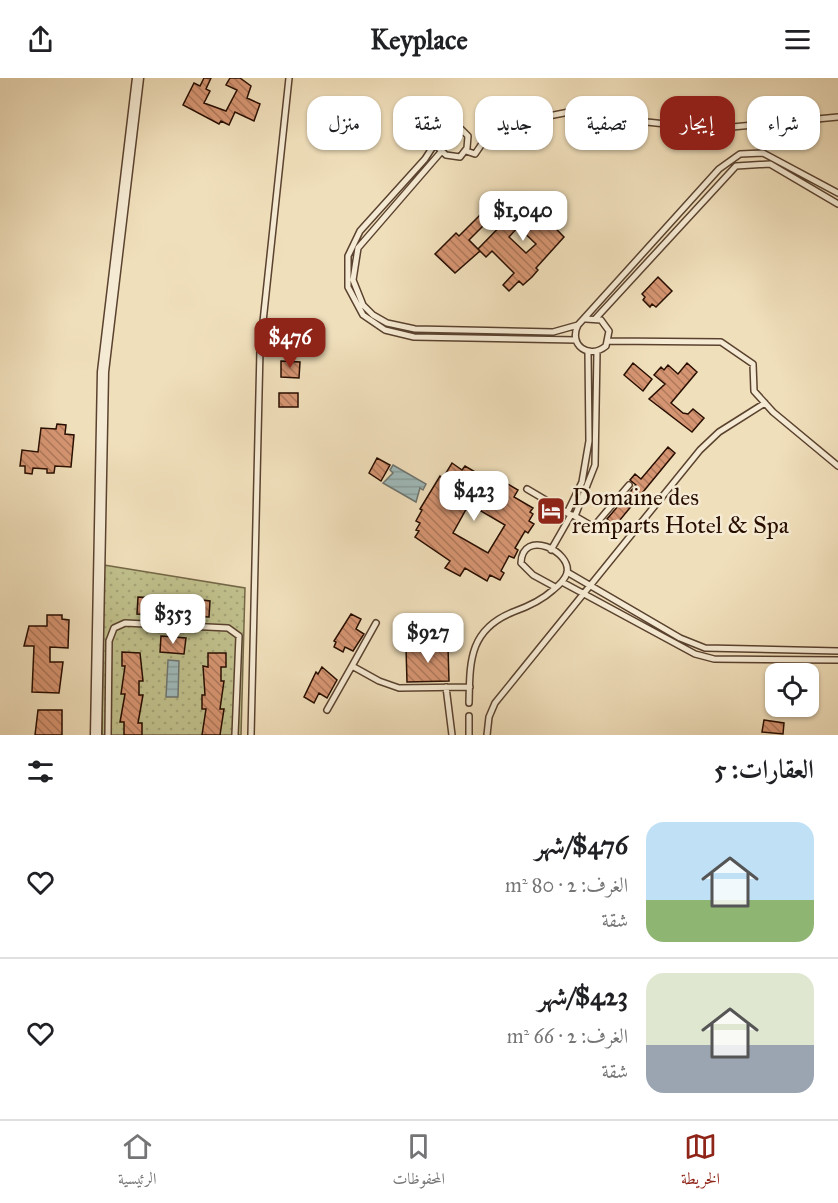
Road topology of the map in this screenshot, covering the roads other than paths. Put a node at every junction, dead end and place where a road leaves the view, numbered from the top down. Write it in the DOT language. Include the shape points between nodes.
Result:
graph roads {
  1 [pos="138,78"];
  2 [pos="289,78"];
  3 [pos="838,117"];
  4 [pos="463,132"];
  5 [pos="431,150"];
  6 [pos="466,151"];
  7 [pos="441,152"];
  8 [pos="838,193"];
  9 [pos="392,201"];
  10 [pos="838,204"];
  11 [pos="650,253"];
  12 [pos="596,318"];
  13 [pos="586,319"];
  14 [pos="578,325"];
  15 [pos="433,333"];
  16 [pos="576,340"];
  17 [pos="609,341"];
  18 [pos="588,352"];
  19 [pos="597,352"];
  20 [pos="765,403"];
  21 [pos="838,466"];
  22 [pos="629,485"];
  23 [pos="527,489"];
  24 [pos="571,514"];
  25 [pos="551,550"];
  26 [pos="567,572"];
  27 [pos="562,582"];
  28 [pos="590,586"];
  29 [pos="555,587"];
  30 [pos="584,594"];
  31 [pos="376,623"];
  32 [pos="783,651"];
  33 [pos="838,651"];
  34 [pos="782,660"];
  35 [pos="838,660"];
  36 [pos="352,666"];
  37 [pos="446,687"];
  38 [pos="470,687"];
  39 [pos="469,703"];
  40 [pos="327,710"];
  41 [pos="469,717"];
  42 [pos="96,735"];
  43 [pos="108,735"];
  44 [pos="235,735"];
  45 [pos="251,735"];
  46 [pos="452,735"];
  47 [pos="469,735"];
  48 [pos="487,735"];
  1 -- 42 [label="street" via="103,372"];
  2 -- 45 [label="lane" via="260,350"];
  3 -- 6 [label="lane" via="711,129 603,112 569,112 503,125 490,132 475,154"];
  4 -- 6 [label="lane" via="468,136"];
  5 -- 9 [label="lane"];
  6 -- 7 [label="lane" via="455,158"];
  7 -- 9 [label="lane"];
  8 -- 11 [label="lane" via="763,153 740,153 719,169"];
  9 -- 15 [label="lane" via="352,245 346,268 350,293 363,315 377,326 404,336"];
  10 -- 11 [label="lane" via="770,164 736,165"];
  11 -- 12 [label="lane"];
  11 -- 13 [label="lane"];
  12 -- 13 [label="lane"];
  12 -- 17 [label="lane" via="608,327"];
  13 -- 14 [label="lane"];
  14 -- 15 [label="lane" via="553,332"];
  14 -- 16 [label="lane"];
  15 -- 16 [label="lane"];
  16 -- 18 [label="lane"];
  17 -- 19 [label="lane"];
  17 -- 20 [label="lane" via="721,342 753,364 754,391"];
  18 -- 19 [label="lane"];
  18 -- 24 [label="lane" via="589,441 582,482"];
  19 -- 24 [label="lane" via="595,465"];
  20 -- 21 [label="lane"];
  20 -- 28 [label="lane" via="706,443"];
  22 -- 24 [label="lane" via="595,525"];
  23 -- 24 [label="lane"];
  24 -- 25 [label="lane"];
  25 -- 26 [label="lane" via="566,562"];
  25 -- 29 [label="lane" via="531,544 521,562 533,575"];
  26 -- 27 [label="lane"];
  26 -- 28 [label="lane"];
  27 -- 29 [label="lane"];
  27 -- 30 [label="lane"];
  28 -- 30 [label="lane"];
  28 -- 32 [label="lane" via="680,638 705,648"];
  29 -- 38 [label="lane" via="540,600 498,619 482,634 472,650"];
  30 -- 34 [label="lane" via="695,654 714,659"];
  30 -- 48 [label="lane" via="495,704"];
  31 -- 36 [label="lane"];
  32 -- 33 [label="lane"];
  32 -- 34 [label="lane"];
  34 -- 35 [label="lane"];
  36 -- 37 [label="lane" via="391,686"];
  36 -- 40 [label="lane"];
  37 -- 38 [label="lane"];
  37 -- 46 [label="lane"];
  38 -- 39 [label="lane"];
  41 -- 47 [label="lane"];
  43 -- 44 [label="lane" via="110,636 114,628 125,623 228,628 236,632 239,641"];
}
